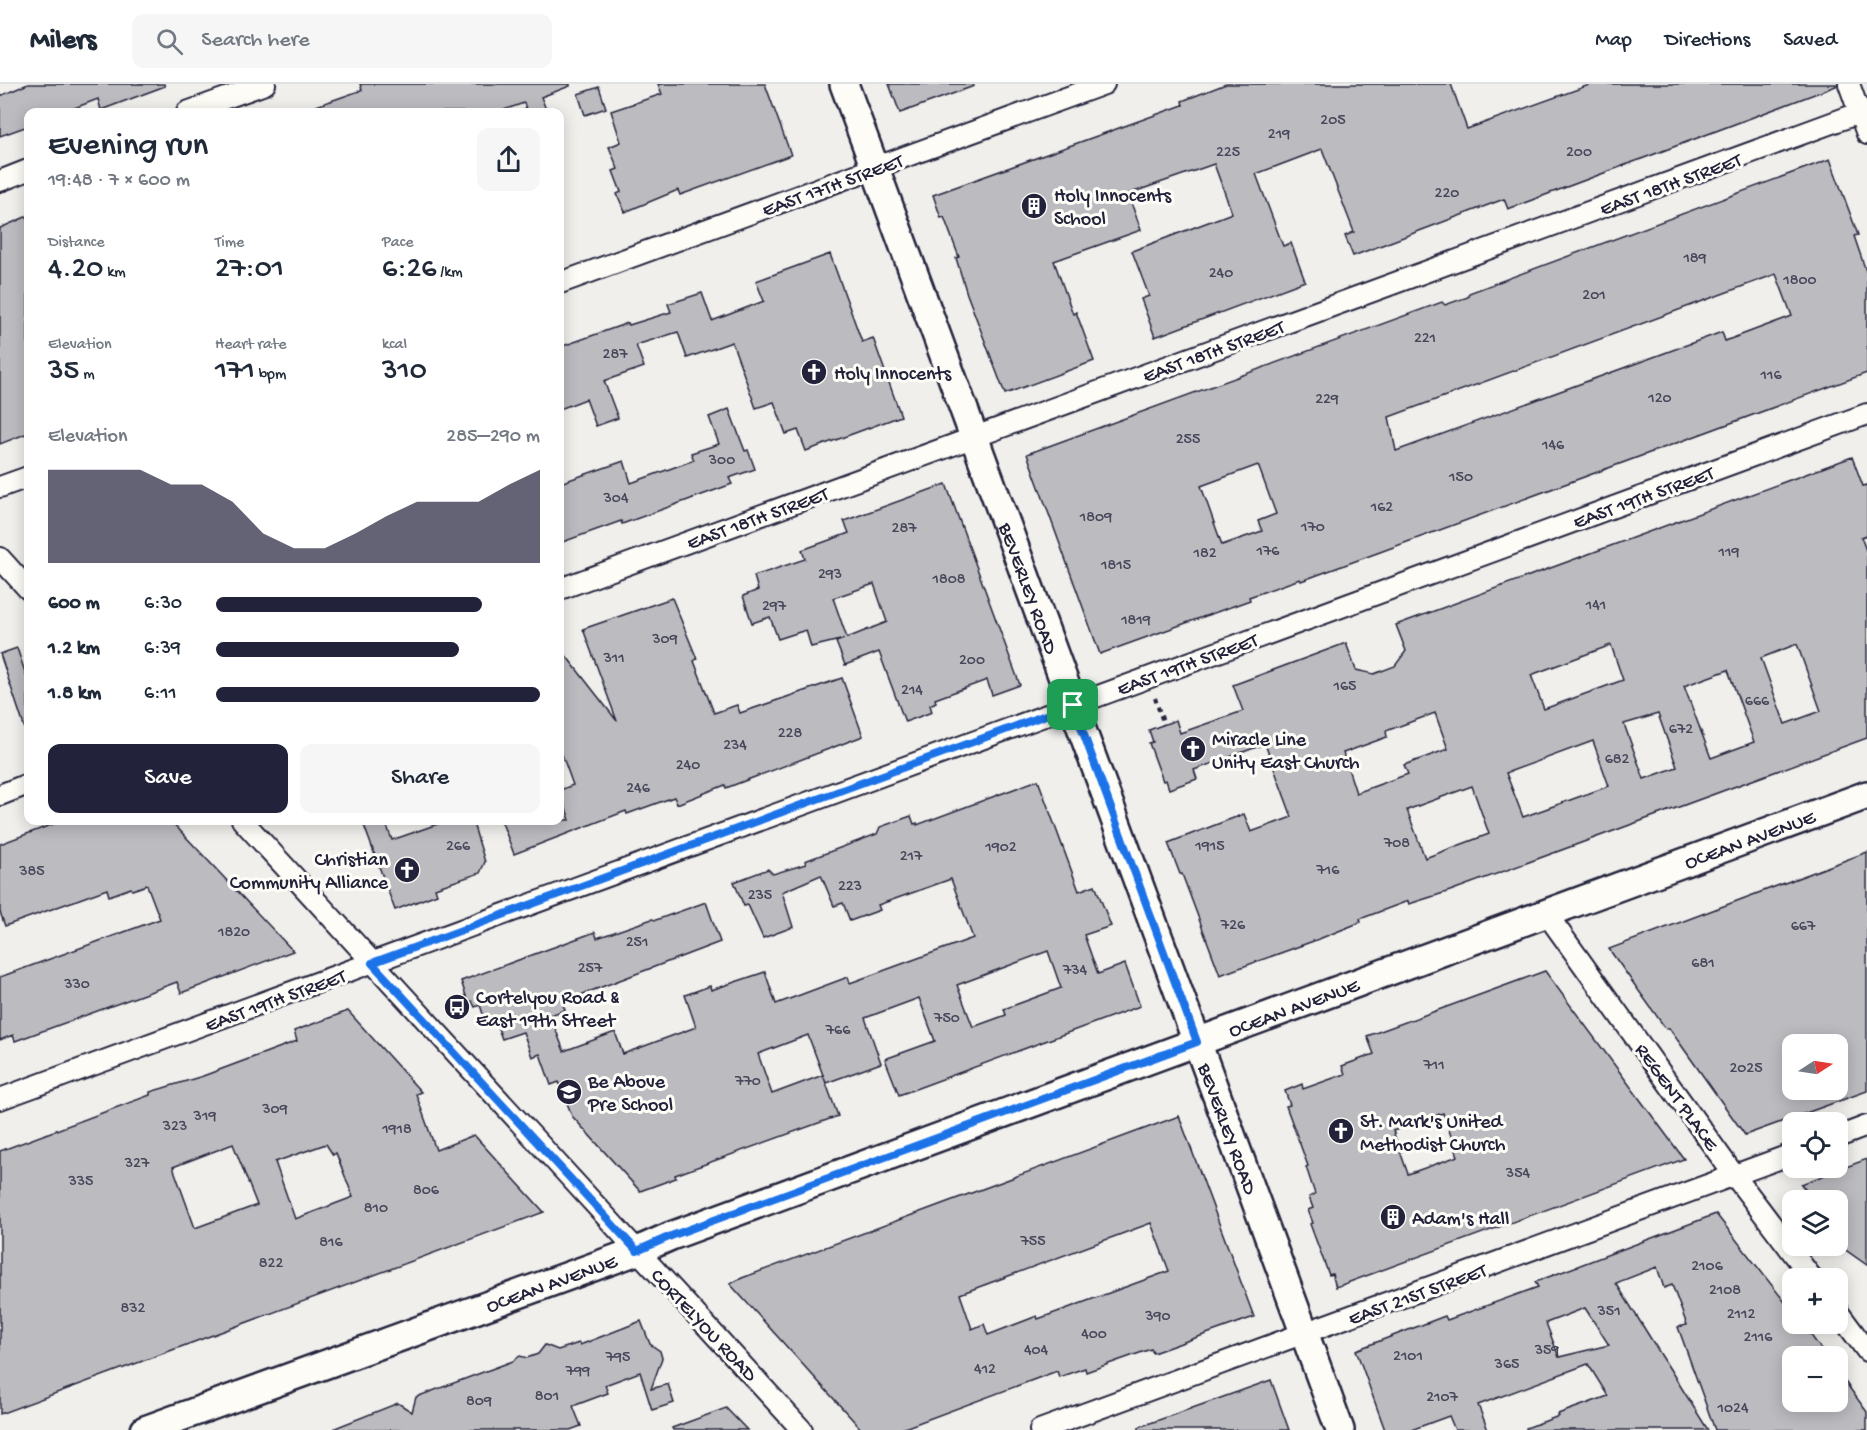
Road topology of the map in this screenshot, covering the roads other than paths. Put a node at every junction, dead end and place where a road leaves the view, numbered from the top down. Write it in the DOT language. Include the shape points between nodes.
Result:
graph roads {
  1 [pos="265,84"];
  2 [pos="844,84"];
  3 [pos="1104,84"];
  4 [pos="1849,84"];
  5 [pos="198,108"];
  6 [pos="1863,112"];
  7 [pos="1867,134"];
  8 [pos="875,168"];
  9 [pos="24,172"];
  10 [pos="0,181"];
  11 [pos="564,282"];
  12 [pos="1867,414"];
  13 [pos="974,437"];
  14 [pos="24,478"];
  15 [pos="0,487"];
  16 [pos="0,558"];
  17 [pos="24,585"];
  18 [pos="564,588"];
  19 [pos="1073,705"];
  20 [pos="24,786"];
  21 [pos="0,795"];
  22 [pos="1867,795"];
  23 [pos="247,825"];
  24 [pos="1546,913"];
  25 [pos="372,963"];
  26 [pos="1197,1042"];
  27 [pos="0,1099"];
  28 [pos="1867,1126"];
  29 [pos="1848,1133"];
  30 [pos="1782,1158"];
  31 [pos="1734,1175"];
  32 [pos="637,1251"];
  33 [pos="1804,1268"];
  34 [pos="1848,1325"];
  35 [pos="1305,1334"];
  36 [pos="1867,1351"];
  37 [pos="145,1430"];
  38 [pos="802,1430"];
  39 [pos="1040,1430"];
  40 [pos="1340,1430"];
  1 -- 5 [label="street"];
  2 -- 8 [label="main road, BEVERLEY ROAD"];
  3 -- 8 [label="street, EAST 17TH STREET"];
  4 -- 6 [label="street"];
  6 -- 7 [label="street"];
  6 -- 13 [label="street, EAST 18TH STREET"];
  8 -- 11 [label="street, EAST 17TH STREET"];
  8 -- 13 [label="main road, BEVERLEY ROAD"];
  9 -- 10 [label="street"];
  12 -- 19 [label="street, EAST 19TH STREET"];
  13 -- 18 [label="street, EAST 18TH STREET"];
  13 -- 19 [label="main road, BEVERLEY ROAD"];
  14 -- 15 [label="street"];
  16 -- 17 [label="street"];
  19 -- 25 [label="street, EAST 19TH STREET"];
  19 -- 26 [label="main road, BEVERLEY ROAD"];
  20 -- 21 [label="street"];
  22 -- 24 [label="main road, OCEAN AVENUE"];
  23 -- 25 [label="street, CORTELYOU ROAD"];
  24 -- 26 [label="main road, OCEAN AVENUE"];
  24 -- 31 [label="street, REGENT PLACE"];
  25 -- 27 [label="street, EAST 19TH STREET"];
  25 -- 32 [label="street, CORTELYOU ROAD"];
  26 -- 32 [label="main road, OCEAN AVENUE"];
  26 -- 35 [label="main road, BEVERLEY ROAD"];
  28 -- 29 [label="street"];
  30 -- 31 [label="street, EAST 21ST STREET"];
  31 -- 33 [label="street, REGENT PLACE"];
  31 -- 35 [label="street, EAST 21ST STREET"];
  32 -- 37 [label="main road, OCEAN AVENUE"];
  32 -- 38 [label="street, CORTELYOU ROAD"];
  34 -- 36 [label="street"];
  35 -- 39 [label="street, EAST 21ST STREET"];
  35 -- 40 [label="main road, BEVERLEY ROAD"];
}
